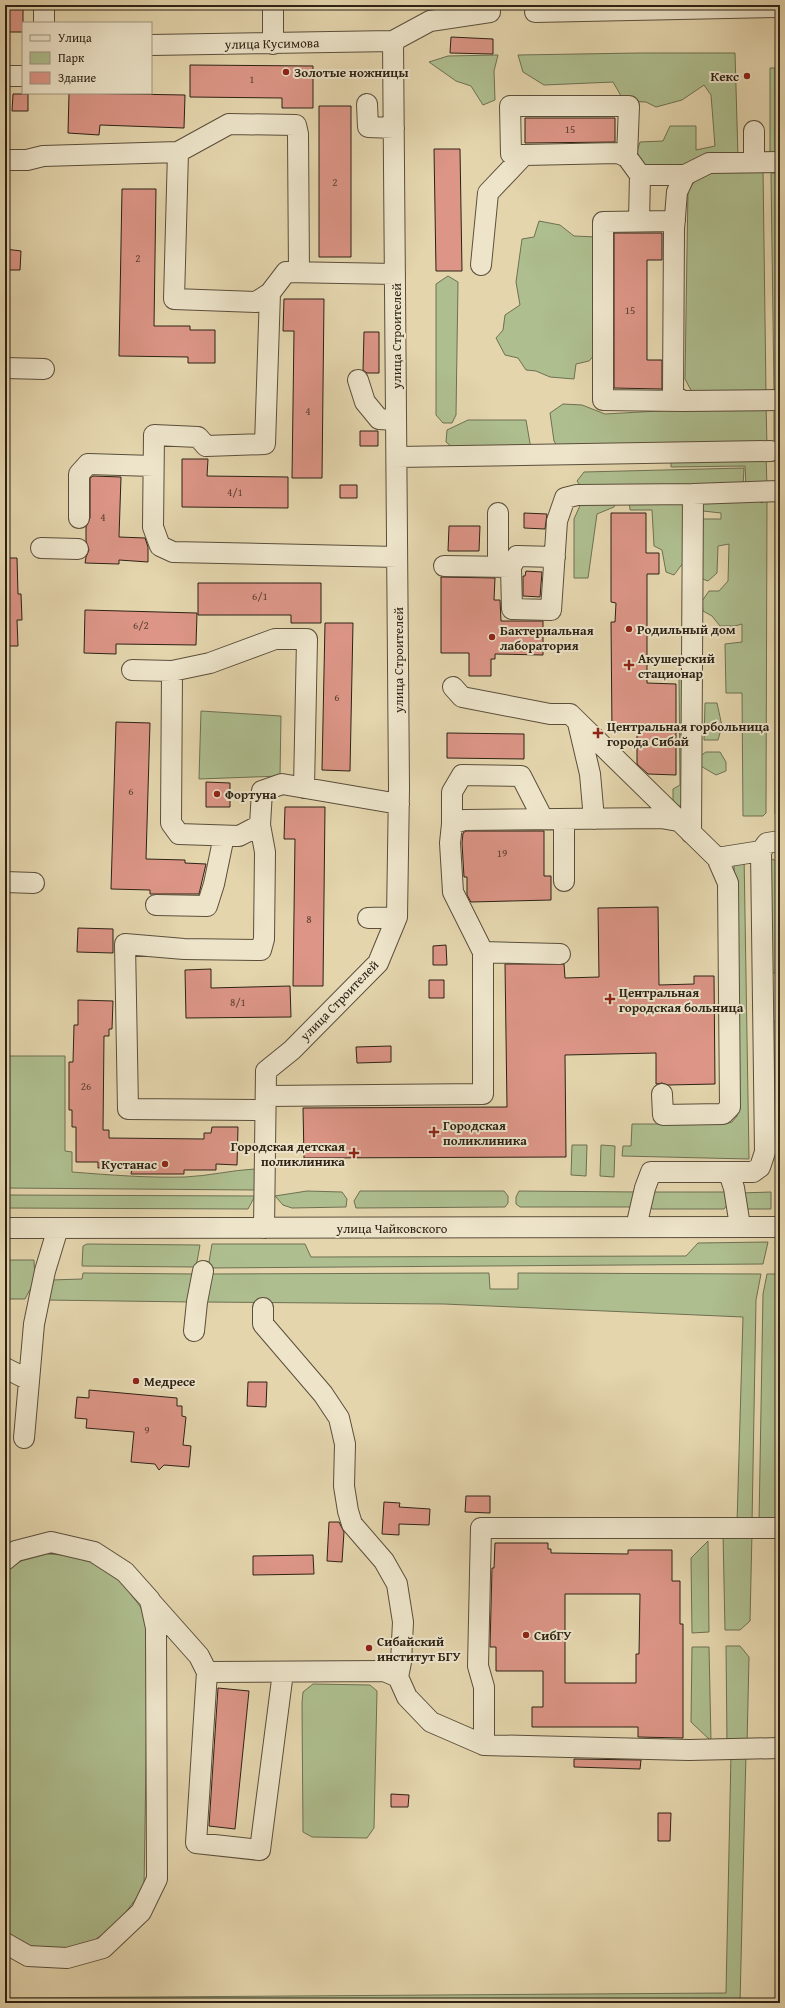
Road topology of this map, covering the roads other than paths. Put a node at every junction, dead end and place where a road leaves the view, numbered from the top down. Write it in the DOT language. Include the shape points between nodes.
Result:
graph roads {
  1 [pos="44,5"];
  2 [pos="273,5"];
  3 [pos="780,7"];
  4 [pos="490,12"];
  5 [pos="535,12"];
  6 [pos="44,22"];
  7 [pos="393,41"];
  8 [pos="273,44"];
  9 [pos="152,45"];
  10 [pos="5,76"];
  11 [pos="22,76"];
  12 [pos="367,104"];
  13 [pos="394,128"];
  14 [pos="754,131"];
  15 [pos="178,152"];
  16 [pos="524,155"];
  17 [pos="627,157"];
  18 [pos="5,160"];
  19 [pos="754,162"];
  20 [pos="780,162"];
  21 [pos="640,175"];
  22 [pos="685,175"];
  23 [pos="639,221"];
  24 [pos="675,221"];
  25 [pos="481,265"];
  26 [pos="299,272"];
  27 [pos="395,274"];
  28 [pos="270,293"];
  29 [pos="5,368"];
  30 [pos="44,369"];
  31 [pos="358,380"];
  32 [pos="780,400"];
  33 [pos="683,401"];
  34 [pos="396,420"];
  35 [pos="771,451"];
  36 [pos="397,457"];
  37 [pos="153,466"];
  38 [pos="780,492"];
  39 [pos="694,494"];
  40 [pos="498,513"];
  41 [pos="79,518"];
  42 [pos="41,548"];
  43 [pos="78,549"];
  44 [pos="397,557"];
  45 [pos="555,557"];
  46 [pos="444,566"];
  47 [pos="505,567"];
  48 [pos="132,670"];
  49 [pos="172,671"];
  50 [pos="453,687"];
  51 [pos="578,723"];
  52 [pos="304,788"];
  53 [pos="399,804"];
  54 [pos="543,819"];
  55 [pos="564,819"];
  56 [pos="594,819"];
  57 [pos="452,824"];
  58 [pos="260,825"];
  59 [pos="685,827"];
  60 [pos="224,836"];
  61 [pos="780,841"];
  62 [pos="761,850"];
  63 [pos="717,858"];
  64 [pos="564,881"];
  65 [pos="5,882"];
  66 [pos="34,883"];
  67 [pos="156,905"];
  68 [pos="397,917"];
  69 [pos="368,918"];
  70 [pos="483,952"];
  71 [pos="560,954"];
  72 [pos="662,1094"];
  73 [pos="266,1103"];
  74 [pos="729,1172"];
  75 [pos="740,1226"];
  76 [pos="636,1227"];
  77 [pos="780,1227"];
  78 [pos="5,1228"];
  79 [pos="58,1228"];
  80 [pos="264,1228"];
  81 [pos="203,1271"];
  82 [pos="263,1308"];
  83 [pos="194,1331"];
  84 [pos="5,1368"];
  85 [pos="29,1380"];
  86 [pos="24,1438"];
  87 [pos="780,1528"];
  88 [pos="5,1560"];
  89 [pos="150,1600"];
  90 [pos="207,1672"];
  91 [pos="283,1672"];
  92 [pos="398,1676"];
  93 [pos="484,1745"];
  94 [pos="780,1748"];
  95 [pos="5,1942"];
  1 -- 6 [label="street"];
  2 -- 8 [label="street"];
  3 -- 5 [label="street"];
  4 -- 7 [label="street" via="430,21"];
  7 -- 8 [label="street, улица Кусимова"];
  7 -- 13 [label="street, улица Строителей"];
  8 -- 9 [label="street, улица Кусимова"];
  10 -- 11 [label="street"];
  12 -- 13 [label="street" via="368,127"];
  13 -- 27 [label="street, улица Строителей"];
  14 -- 19 [label="street"];
  15 -- 18 [label="street" via="43,156 27,160"];
  15 -- 26 [label="street" via="228,124 296,125"];
  15 -- 28 [label="street" via="174,299 256,302"];
  16 -- 17 [label="street" via="618,153"];
  16 -- 17 [label="street" via="511,154 510,106 629,106"];
  16 -- 25 [label="street" via="488,193"];
  17 -- 21 [label="street"];
  19 -- 20 [label="street"];
  19 -- 22 [label="street" via="709,163"];
  21 -- 22 [label="street"];
  21 -- 23 [label="street"];
  22 -- 24 [label="street" via="677,192"];
  23 -- 24 [label="street"];
  23 -- 33 [label="street" via="602,222 603,400"];
  24 -- 33 [label="street" via="673,395"];
  26 -- 27 [label="street"];
  26 -- 28 [label="street" via="286,272"];
  27 -- 34 [label="street, улица Строителей"];
  28 -- 37 [label="street" via="266,444 206,446 198,437 154,435"];
  29 -- 30 [label="street"];
  31 -- 34 [label="street" via="365,402 379,419"];
  32 -- 33 [label="street"];
  34 -- 36 [label="street, улица Строителей"];
  35 -- 36 [label="street"];
  36 -- 44 [label="street, улица Строителей"];
  37 -- 41 [label="street" via="88,464 79,474"];
  37 -- 44 [label="street" via="153,527 160,546 173,552"];
  38 -- 39 [label="street"];
  39 -- 45 [label="street" via="577,495 565,498 557,521"];
  39 -- 59 [label="street"];
  40 -- 47 [label="street"];
  42 -- 43 [label="street"];
  44 -- 53 [label="street, улица Строителей"];
  45 -- 47 [label="street" via="517,556"];
  45 -- 47 [label="street" via="551,610 512,609"];
  46 -- 47 [label="street"];
  48 -- 49 [label="street"];
  49 -- 52 [label="street" via="210,663 275,639 307,639"];
  49 -- 60 [label="street" via="171,823 179,834"];
  50 -- 51 [label="street" via="462,697 550,714 570,714"];
  51 -- 56 [label="street" via="590,774"];
  51 -- 59 [label="street"];
  52 -- 53 [label="street"];
  52 -- 58 [label="street" via="282,784 262,792"];
  53 -- 68 [label="street, улица Строителей"];
  54 -- 55 [label="street"];
  54 -- 57 [label="street" via="464,820"];
  54 -- 57 [label="street" via="521,776 462,775 452,792"];
  55 -- 56 [label="street"];
  55 -- 64 [label="street"];
  56 -- 59 [label="street" via="661,818"];
  57 -- 70 [label="street" via="450,843 453,892"];
  58 -- 60 [label="street" via="239,836"];
  58 -- 73 [label="street" via="265,852 264,940 261,950 184,949 125,944 128,1109"];
  59 -- 63 [label="street"];
  60 -- 67 [label="street" via="207,906"];
  61 -- 62 [label="street" via="767,843"];
  62 -- 63 [label="street"];
  62 -- 74 [label="street" via="765,1152 760,1167 753,1172"];
  63 -- 72 [label="street" via="728,883 730,1106 723,1114 663,1115"];
  65 -- 66 [label="street"];
  68 -- 69 [label="street"];
  68 -- 73 [label="street, улица Строителей" via="378,964 292,1050 266,1071"];
  70 -- 71 [label="street"];
  70 -- 73 [label="street" via="484,1094"];
  73 -- 80 [label="street, улица Строителей"];
  74 -- 75 [label="street"];
  74 -- 76 [label="street" via="651,1172"];
  75 -- 76 [label="street, улица Чайковского"];
  75 -- 77 [label="street, улица Чайковского"];
  76 -- 80 [label="street, улица Чайковского"];
  78 -- 79 [label="street, улица Чайковского"];
  79 -- 80 [label="street, улица Чайковского"];
  79 -- 85 [label="street" via="34,1324"];
  81 -- 83 [label="street"];
  82 -- 92 [label="street" via="264,1324 323,1394 339,1418 345,1444 344,1486 352,1524 384,1561 398,1584 403,1622"];
  84 -- 85 [label="street"];
  85 -- 86 [label="street"];
  87 -- 93 [label="street" via="481,1528 478,1666 484,1687"];
  88 -- 89 [label="street" via="16,1551 51,1542 94,1552 125,1572"];
  89 -- 90 [label="street" via="199,1656"];
  89 -- 95 [label="street" via="156,1628 157,1879 141,1912 103,1948 67,1958 28,1956"];
  90 -- 91 [label="street"];
  90 -- 91 [label="street" via="196,1843 260,1850"];
  91 -- 92 [label="street" via="384,1671"];
  92 -- 93 [label="street" via="407,1697 431,1722"];
  93 -- 94 [label="street" via="689,1750"];
}
